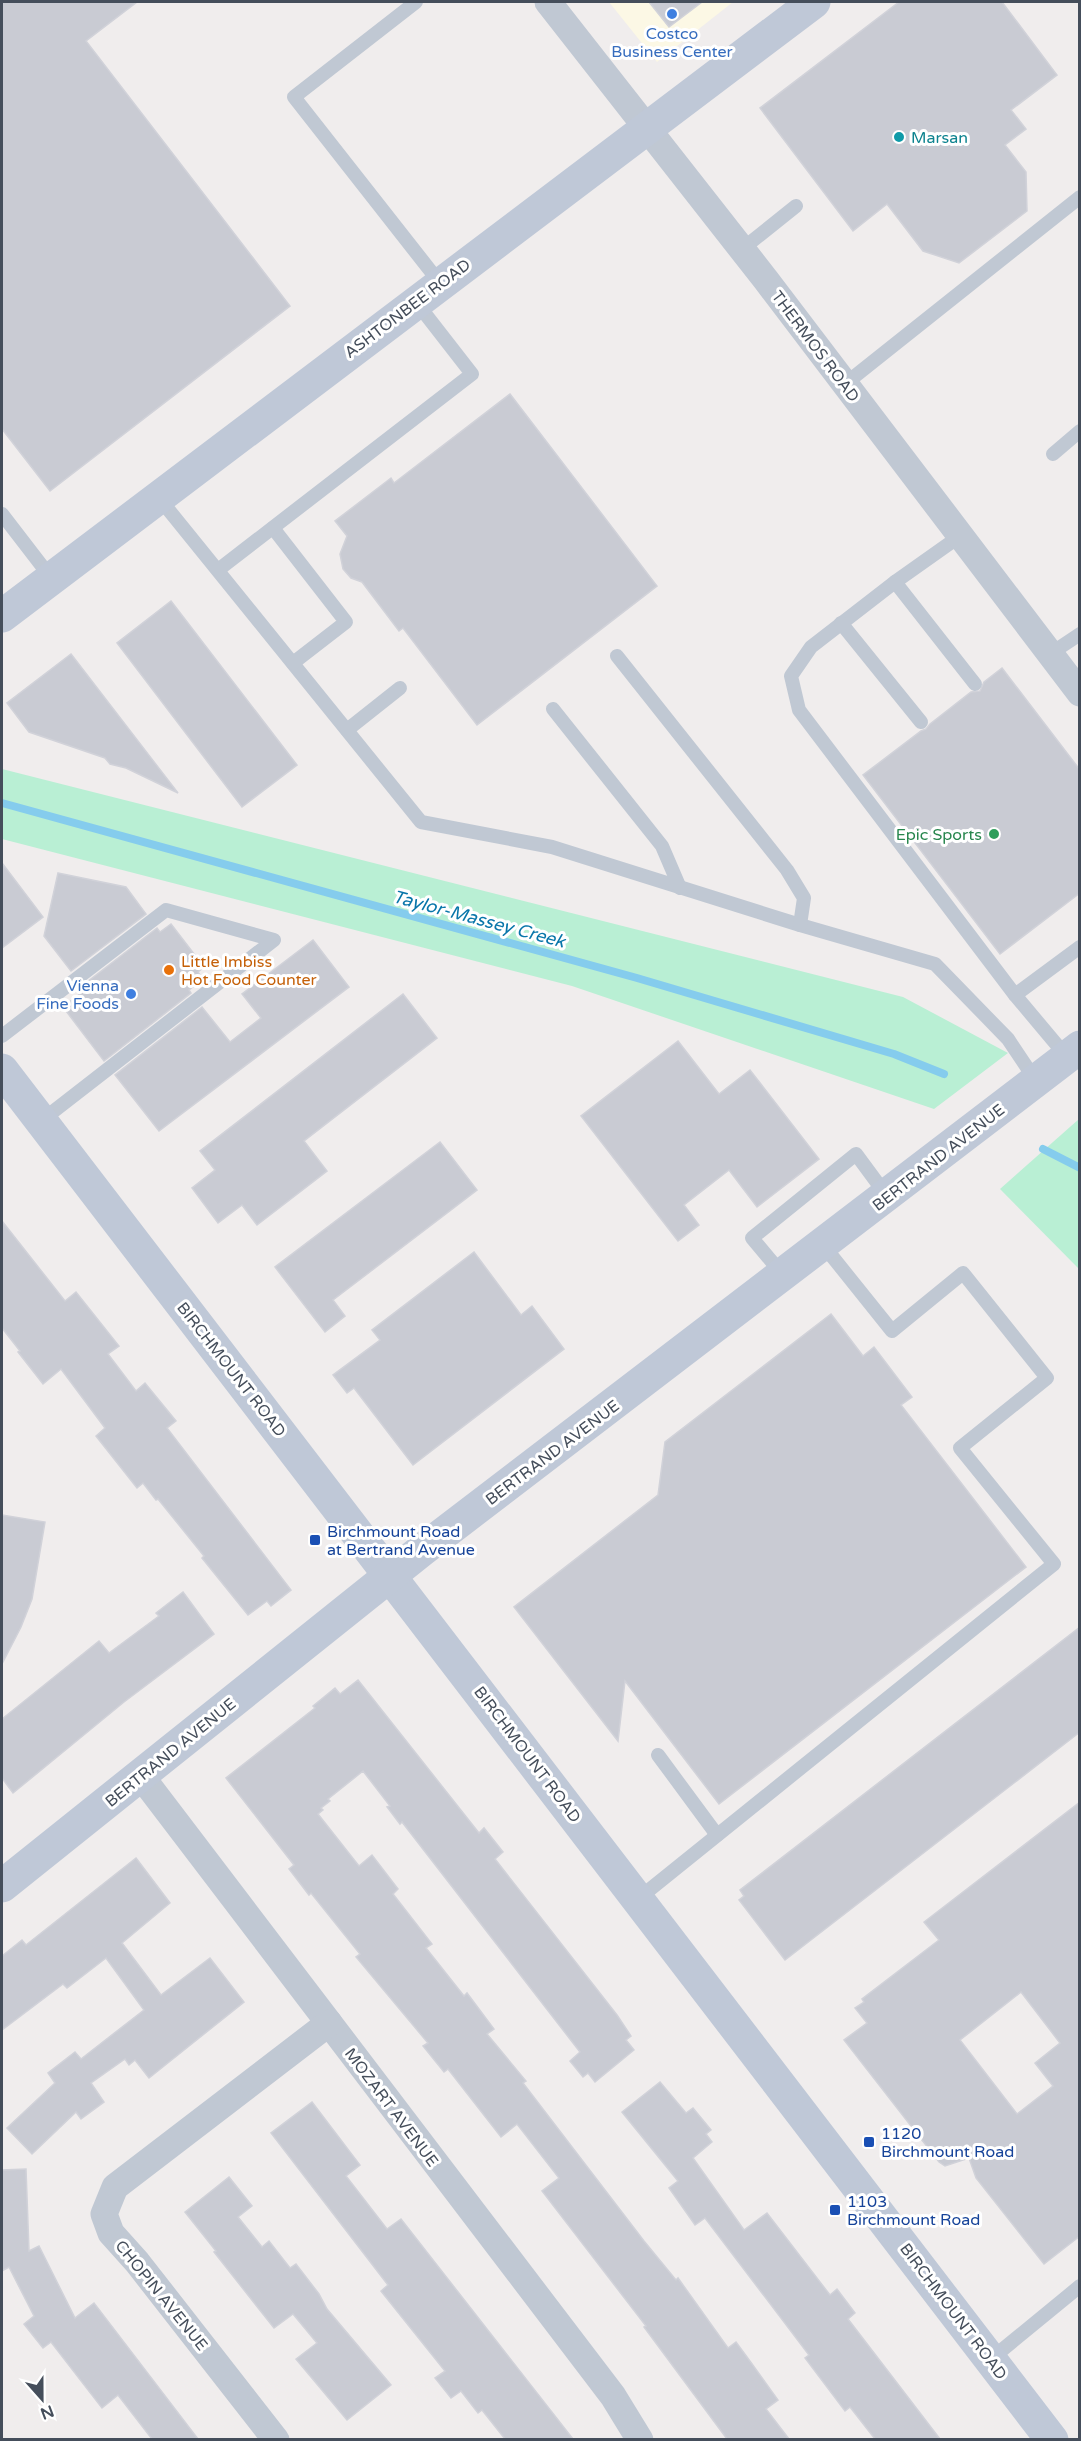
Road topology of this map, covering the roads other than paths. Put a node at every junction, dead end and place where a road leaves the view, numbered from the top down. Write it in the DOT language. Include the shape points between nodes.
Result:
graph roads {
  1 [pos="416,2"];
  2 [pos="548,2"];
  3 [pos="814,2"];
  4 [pos="647,129"];
  5 [pos="1080,197"];
  6 [pos="796,206"];
  7 [pos="741,250"];
  8 [pos="428,292"];
  9 [pos="845,384"];
  10 [pos="1080,431"];
  11 [pos="1053,454"];
  12 [pos="159,498"];
  13 [pos="2,514"];
  14 [pos="273,528"];
  15 [pos="960,536"];
  16 [pos="218,570"];
  17 [pos="52,579"];
  18 [pos="895,582"];
  19 [pos="2,616"];
  20 [pos="841,623"];
  21 [pos="1080,634"];
  22 [pos="1050,654"];
  23 [pos="617,656"];
  24 [pos="293,663"];
  25 [pos="975,684"];
  26 [pos="400,688"];
  27 [pos="1080,693"];
  28 [pos="553,709"];
  29 [pos="921,722"];
  30 [pos="347,730"];
  31 [pos="681,888"];
  32 [pos="800,926"];
  33 [pos="1080,947"];
  34 [pos="1016,995"];
  35 [pos="2,1036"];
  36 [pos="1073,1052"];
  37 [pos="2,1070"];
  38 [pos="1036,1081"];
  39 [pos="41,1121"];
  40 [pos="887,1196"];
  41 [pos="823,1245"];
  42 [pos="783,1275"];
  43 [pos="390,1575"];
  44 [pos="658,1755"];
  45 [pos="141,1776"];
  46 [pos="717,1835"];
  47 [pos="2,1886"];
  48 [pos="638,1899"];
  49 [pos="329,2023"];
  50 [pos="1080,2286"];
  51 [pos="991,2359"];
  52 [pos="276,2439"];
  53 [pos="640,2439"];
  54 [pos="1052,2439"];
  1 -- 8 [label="lane" via="294,97"];
  2 -- 4 [label="street, THERMOS ROAD"];
  3 -- 4 [label="street, ASHTONBEE ROAD"];
  4 -- 7 [label="street, THERMOS ROAD"];
  4 -- 8 [label="street, ASHTONBEE ROAD"];
  5 -- 9 [label="lane"];
  6 -- 7 [label="lane"];
  7 -- 9 [label="street, THERMOS ROAD"];
  8 -- 12 [label="street, ASHTONBEE ROAD"];
  8 -- 14 [label="lane" via="472,374"];
  9 -- 15 [label="street, THERMOS ROAD"];
  10 -- 11 [label="lane"];
  12 -- 16 [label="lane"];
  12 -- 17 [label="street, ASHTONBEE ROAD"];
  13 -- 17 [label="lane"];
  14 -- 16 [label="lane"];
  14 -- 24 [label="lane" via="346,622"];
  15 -- 18 [label="lane"];
  15 -- 22 [label="street, THERMOS ROAD"];
  16 -- 24 [label="lane"];
  17 -- 19 [label="street, ASHTONBEE ROAD"];
  18 -- 20 [label="lane"];
  18 -- 25 [label="lane"];
  20 -- 29 [label="lane"];
  20 -- 34 [label="lane" via="811,647 791,676 799,710"];
  21 -- 22 [label="lane"];
  22 -- 27 [label="street, THERMOS ROAD"];
  23 -- 32 [label="lane" via="787,870 804,898"];
  24 -- 30 [label="lane"];
  26 -- 30 [label="lane"];
  28 -- 31 [label="lane" via="662,846"];
  30 -- 31 [label="lane" via="421,822 552,847"];
  31 -- 32 [label="lane"];
  32 -- 38 [label="lane" via="935,964 1008,1039"];
  33 -- 34 [label="lane"];
  34 -- 36 [label="lane"];
  35 -- 39 [label="lane" via="166,910 274,940"];
  36 -- 38 [label="street, BERTRAND AVENUE"];
  37 -- 39 [label="street, BIRCHMOUNT ROAD"];
  38 -- 40 [label="street, BERTRAND AVENUE"];
  39 -- 43 [label="street, BIRCHMOUNT ROAD"];
  40 -- 41 [label="street, BERTRAND AVENUE"];
  40 -- 42 [label="lane" via="856,1154 753,1238"];
  41 -- 42 [label="street, BERTRAND AVENUE"];
  41 -- 46 [label="lane" via="892,1330 963,1274 1047,1378 960,1448 1054,1564"];
  42 -- 43 [label="street, BERTRAND AVENUE"];
  43 -- 45 [label="street, BERTRAND AVENUE"];
  43 -- 48 [label="street, BIRCHMOUNT ROAD"];
  44 -- 46 [label="lane"];
  45 -- 47 [label="street, BERTRAND AVENUE"];
  45 -- 49 [label="street, MOZART AVENUE"];
  46 -- 48 [label="lane"];
  48 -- 51 [label="street, BIRCHMOUNT ROAD"];
  49 -- 52 [label="street, CHOPIN AVENUE" via="115,2187 104,2214 111,2233"];
  49 -- 53 [label="street, MOZART AVENUE" via="613,2396"];
  50 -- 51 [label="lane"];
  51 -- 54 [label="street, BIRCHMOUNT ROAD"];
}
